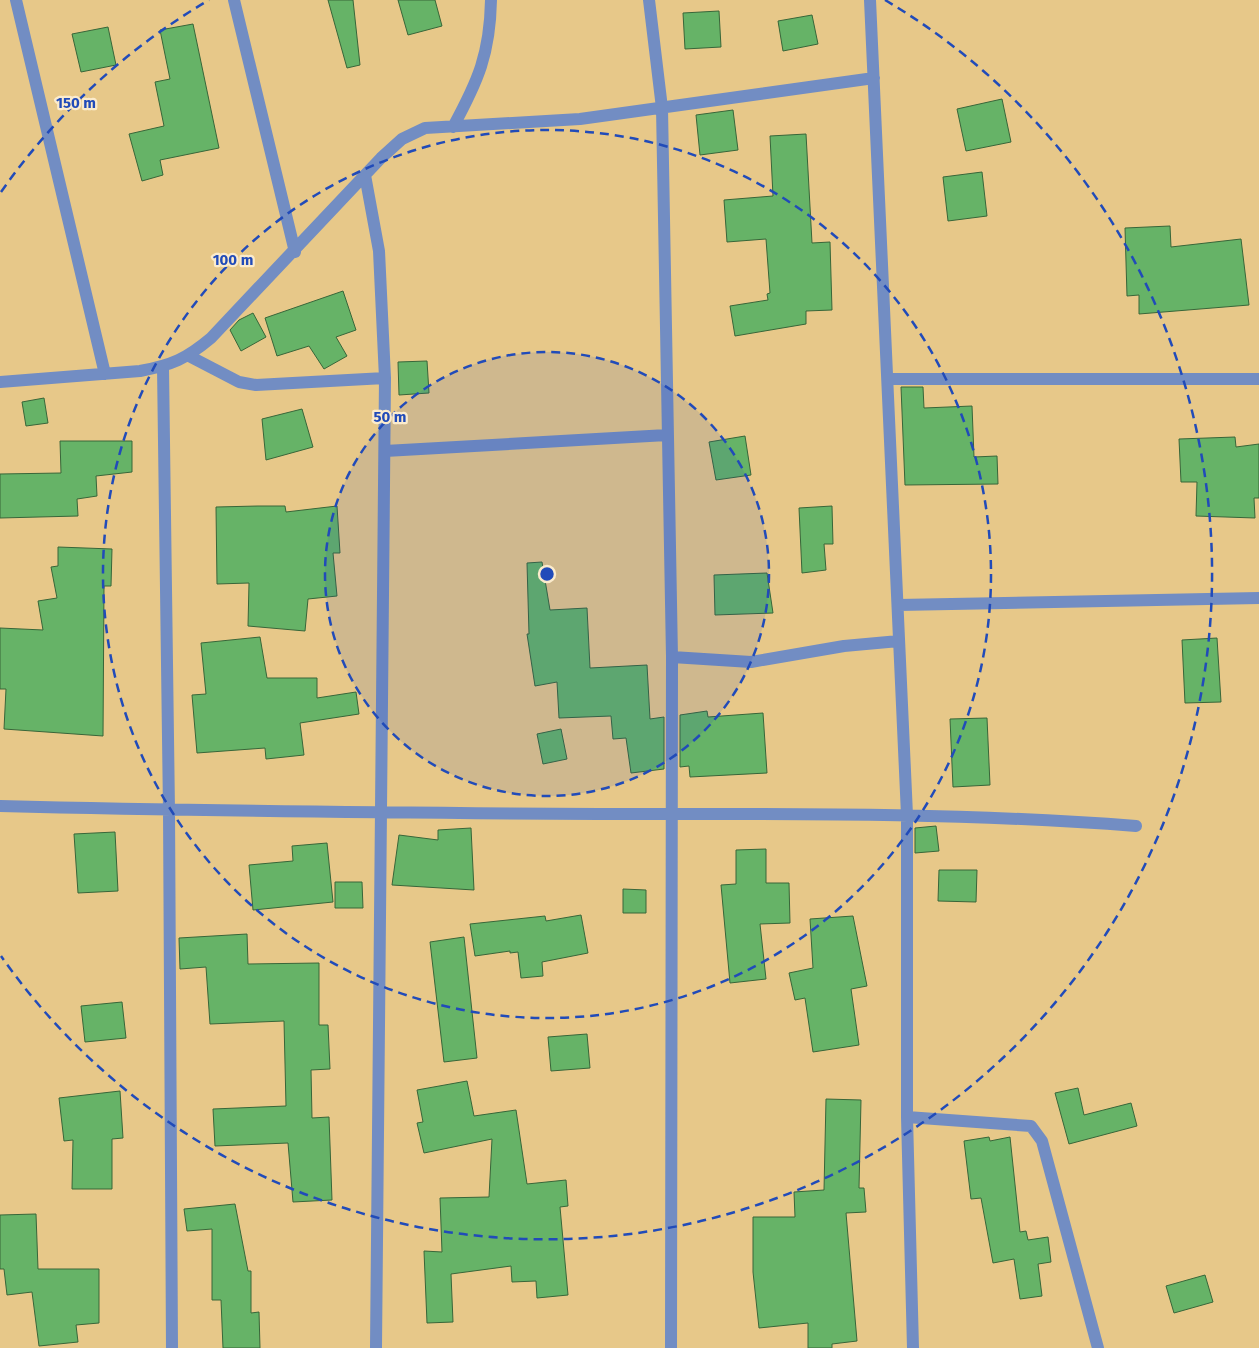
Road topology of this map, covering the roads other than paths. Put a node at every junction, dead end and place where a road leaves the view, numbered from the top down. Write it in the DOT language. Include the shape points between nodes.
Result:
graph roads {
  1 [pos="16,0"];
  2 [pos="234,0"];
  3 [pos="491,0"];
  4 [pos="649,0"];
  5 [pos="870,0"];
  6 [pos="874,78"];
  7 [pos="662,108"];
  8 [pos="453,127"];
  9 [pos="365,176"];
  10 [pos="295,252"];
  11 [pos="189,356"];
  12 [pos="163,367"];
  13 [pos="105,374"];
  14 [pos="385,378"];
  15 [pos="889,379"];
  16 [pos="1259,379"];
  17 [pos="0,382"];
  18 [pos="667,436"];
  19 [pos="385,451"];
  20 [pos="1259,598"];
  21 [pos="898,605"];
  22 [pos="900,641"];
  23 [pos="672,657"];
  24 [pos="0,806"];
  25 [pos="170,811"];
  26 [pos="382,813"];
  27 [pos="672,814"];
  28 [pos="907,814"];
  29 [pos="1136,826"];
  30 [pos="907,1117"];
  31 [pos="172,1348"];
  32 [pos="376,1348"];
  33 [pos="671,1348"];
  34 [pos="913,1348"];
  35 [pos="1098,1348"];
  1 -- 13 [label="street"];
  2 -- 10 [label="street"];
  3 -- 8 [label="street" via="490,32 484,63"];
  4 -- 7 [label="street"];
  5 -- 6 [label="street"];
  6 -- 7 [label="street"];
  6 -- 15 [label="street"];
  7 -- 8 [label="street" via="580,119"];
  7 -- 18 [label="street"];
  8 -- 9 [label="street" via="425,128 402,139"];
  9 -- 10 [label="street"];
  9 -- 14 [label="street" via="380,261"];
  10 -- 11 [label="street" via="212,338"];
  11 -- 12 [label="street"];
  11 -- 14 [label="street" via="239,382 256,385"];
  12 -- 13 [label="street"];
  12 -- 25 [label="street"];
  13 -- 17 [label="street"];
  14 -- 19 [label="street"];
  15 -- 16 [label="street"];
  15 -- 21 [label="street"];
  18 -- 19 [label="street"];
  18 -- 23 [label="street"];
  19 -- 26 [label="street"];
  20 -- 21 [label="street"];
  21 -- 22 [label="street"];
  22 -- 23 [label="street" via="844,646 752,662"];
  22 -- 28 [label="street"];
  23 -- 27 [label="street"];
  24 -- 25 [label="street"];
  25 -- 26 [label="street"];
  25 -- 31 [label="street"];
  26 -- 27 [label="street"];
  26 -- 32 [label="street"];
  27 -- 28 [label="street"];
  27 -- 33 [label="street"];
  28 -- 29 [label="street" via="1034,818"];
  28 -- 30 [label="street"];
  30 -- 34 [label="street"];
  30 -- 35 [label="street" via="1031,1126 1042,1141"];
}
